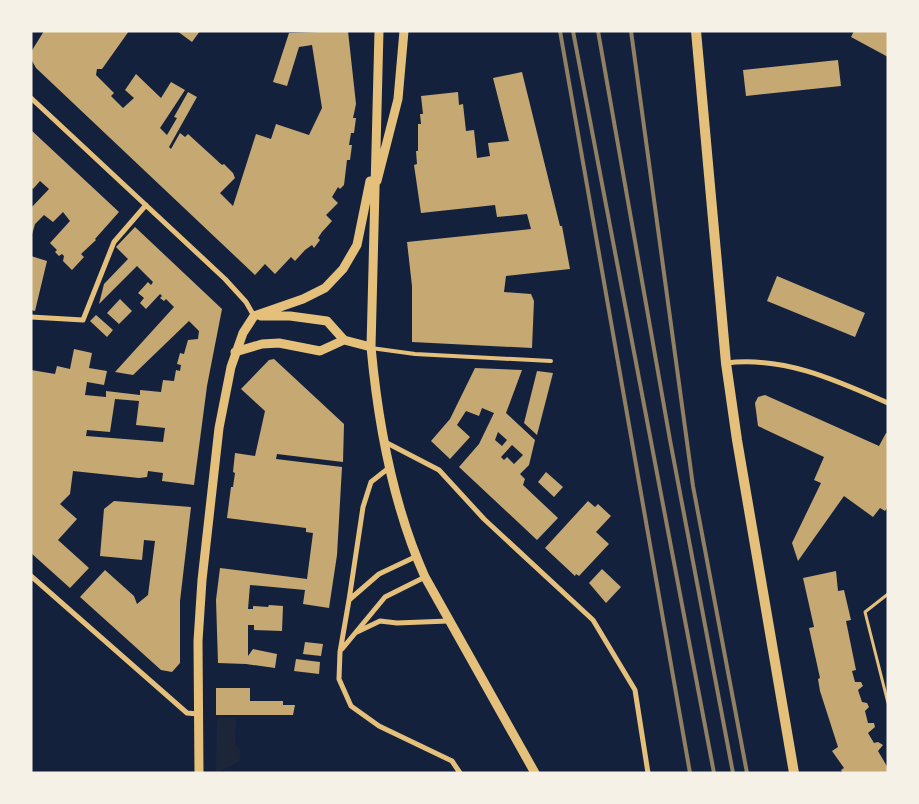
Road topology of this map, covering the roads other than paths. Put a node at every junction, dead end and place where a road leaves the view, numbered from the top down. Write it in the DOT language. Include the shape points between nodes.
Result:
graph roads {
  1 [pos="380,31"];
  2 [pos="404,31"];
  3 [pos="696,31"];
  4 [pos="31,98"];
  5 [pos="374,156"];
  6 [pos="373,195"];
  7 [pos="146,205"];
  8 [pos="254,316"];
  9 [pos="31,317"];
  10 [pos="344,340"];
  11 [pos="371,347"];
  12 [pos="235,352"];
  13 [pos="551,361"];
  14 [pos="726,363"];
  15 [pos="888,403"];
  16 [pos="385,442"];
  17 [pos="390,467"];
  18 [pos="416,556"];
  19 [pos="31,576"];
  20 [pos="425,577"];
  21 [pos="349,600"];
  22 [pos="448,621"];
  23 [pos="354,633"];
  24 [pos="340,652"];
  25 [pos="198,714"];
  26 [pos="199,773"];
  27 [pos="460,773"];
  28 [pos="535,773"];
  29 [pos="648,773"];
  30 [pos="794,773"];
  1 -- 5 [label="street"];
  2 -- 6 [label="street" via="398,99"];
  3 -- 14 [label="main road"];
  4 -- 7 [label="street"];
  5 -- 6 [label="street"];
  5 -- 8 [label="street" via="357,245 343,269 325,288"];
  6 -- 11 [label="street"];
  7 -- 8 [label="street" via="225,280 246,302"];
  7 -- 9 [label="street" via="114,242 83,320"];
  8 -- 10 [label="street" via="327,321"];
  8 -- 12 [label="street"];
  10 -- 11 [label="street"];
  10 -- 12 [label="street" via="320,351 262,344"];
  11 -- 13 [label="lane" via="415,354"];
  11 -- 16 [label="street" via="375,393"];
  12 -- 25 [label="street" via="220,428 202,580"];
  14 -- 15 [label="street" via="746,360 788,365"];
  14 -- 30 [label="main road"];
  16 -- 17 [label="street"];
  16 -- 29 [label="street" via="439,470 484,518 593,620 635,690"];
  17 -- 18 [label="street"];
  17 -- 21 [label="street" via="371,482 363,508"];
  18 -- 20 [label="street"];
  18 -- 21 [label="street" via="379,574"];
  19 -- 25 [label="street" via="187,713"];
  20 -- 22 [label="street"];
  20 -- 23 [label="street" via="385,597"];
  21 -- 24 [label="street"];
  22 -- 23 [label="street" via="380,621"];
  22 -- 28 [label="street"];
  23 -- 24 [label="street"];
  24 -- 27 [label="street" via="339,680 351,706 379,726 452,761"];
  25 -- 26 [label="street"];
}
